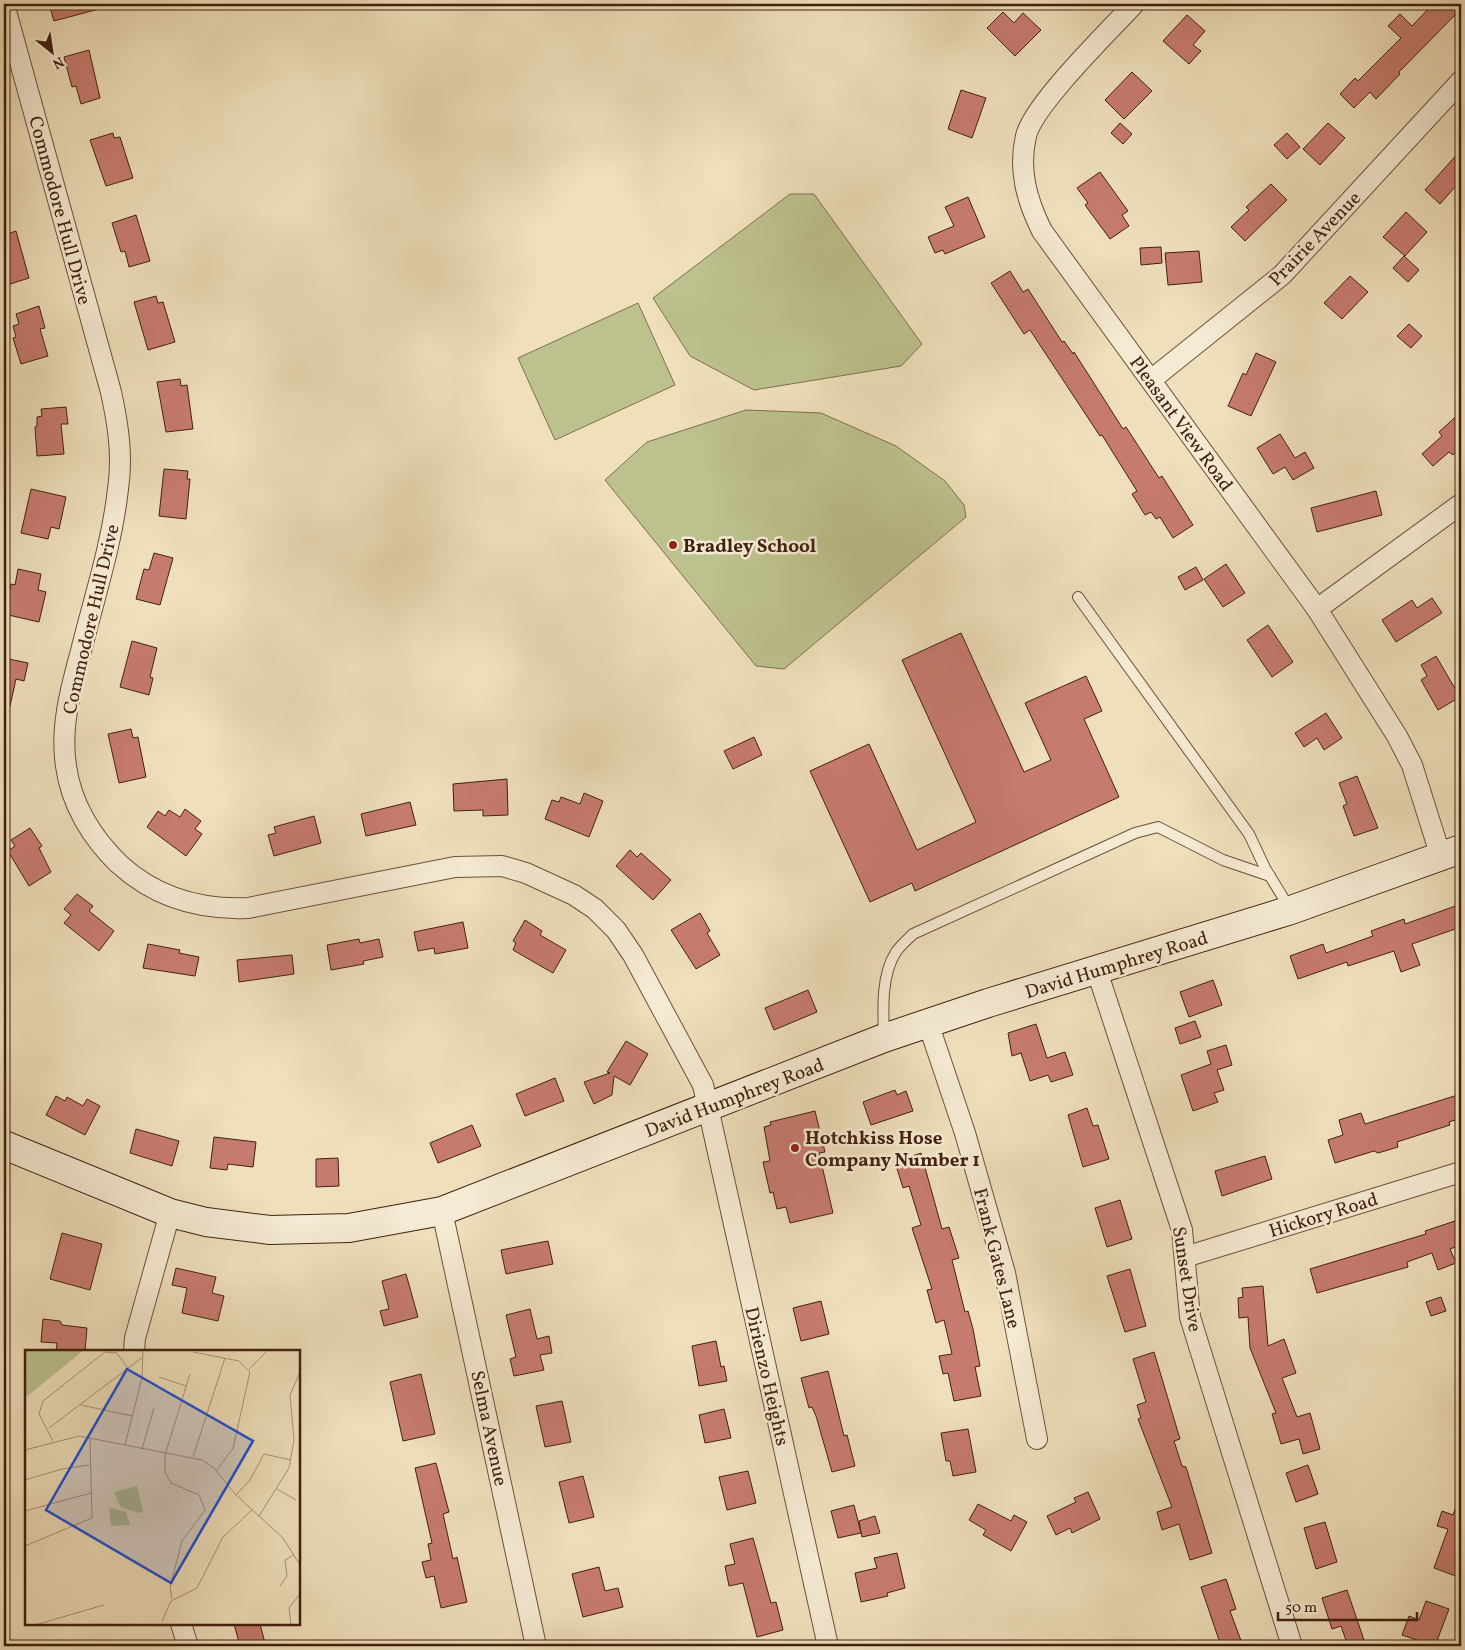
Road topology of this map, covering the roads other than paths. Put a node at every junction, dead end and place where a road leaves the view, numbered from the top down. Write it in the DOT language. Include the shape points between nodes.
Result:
graph roads {
  1 [pos="4,4"];
  2 [pos="1134,4"];
  3 [pos="1461,81"];
  4 [pos="1151,380"];
  5 [pos="1461,504"];
  6 [pos="1078,598"];
  7 [pos="1317,609"];
  8 [pos="1451,853"];
  9 [pos="1270,876"];
  10 [pos="1291,910"];
  11 [pos="1097,971"];
  12 [pos="928,1023"];
  13 [pos="884,1038"];
  14 [pos="707,1107"];
  15 [pos="4,1145"];
  16 [pos="1461,1172"];
  17 [pos="442,1211"];
  18 [pos="170,1213"];
  19 [pos="1185,1257"];
  20 [pos="134,1350"];
  21 [pos="1037,1439"];
  22 [pos="181,1625"];
  23 [pos="188,1646"];
  24 [pos="536,1646"];
  25 [pos="828,1646"];
  26 [pos="1292,1646"];
  1 -- 14 [label="street, Commodore Hull Drive" via="111,392 120,444 116,507 68,702 65,735 70,786 96,838 123,867 151,887 199,906 222,909 248,908 455,867 502,866 547,881 594,909 616,930 633,955 703,1085"];
  2 -- 4 [label="street, Pleasant View Road" via="1035,117 1026,134 1023,169 1025,188 1042,231"];
  3 -- 4 [label="street, Prairie Avenue" via="1282,275"];
  4 -- 7 [label="street, Pleasant View Road"];
  5 -- 7 [label="street"];
  6 -- 9 [label="lane" via="1249,834"];
  7 -- 8 [label="street, Pleasant View Road" via="1397,736"];
  8 -- 10 [label="street, David Humphrey Road"];
  9 -- 10 [label="lane"];
  9 -- 13 [label="lane" via="1223,860 1158,827 1135,833 912,934 896,952 887,976 882,1010"];
  10 -- 11 [label="street, David Humphrey Road"];
  11 -- 12 [label="street, David Humphrey Road"];
  11 -- 19 [label="street, Sunset Drive" via="1182,1230"];
  12 -- 13 [label="street, David Humphrey Road"];
  12 -- 21 [label="street, Frank Gates Lane" via="965,1133 1005,1273"];
  13 -- 14 [label="street, David Humphrey Road"];
  14 -- 17 [label="street, David Humphrey Road"];
  14 -- 25 [label="street, Dirienzo Heights"];
  15 -- 18 [label="street, David Humphrey Road"];
  16 -- 19 [label="street, Hickory Road"];
  17 -- 18 [label="street, David Humphrey Road" via="349,1228 270,1230 206,1222"];
  17 -- 24 [label="street, Selma Avenue"];
  18 -- 20 [label="street"];
  19 -- 26 [label="street, Sunset Drive" via="1190,1317"];
  22 -- 23 [label="street"];
}
